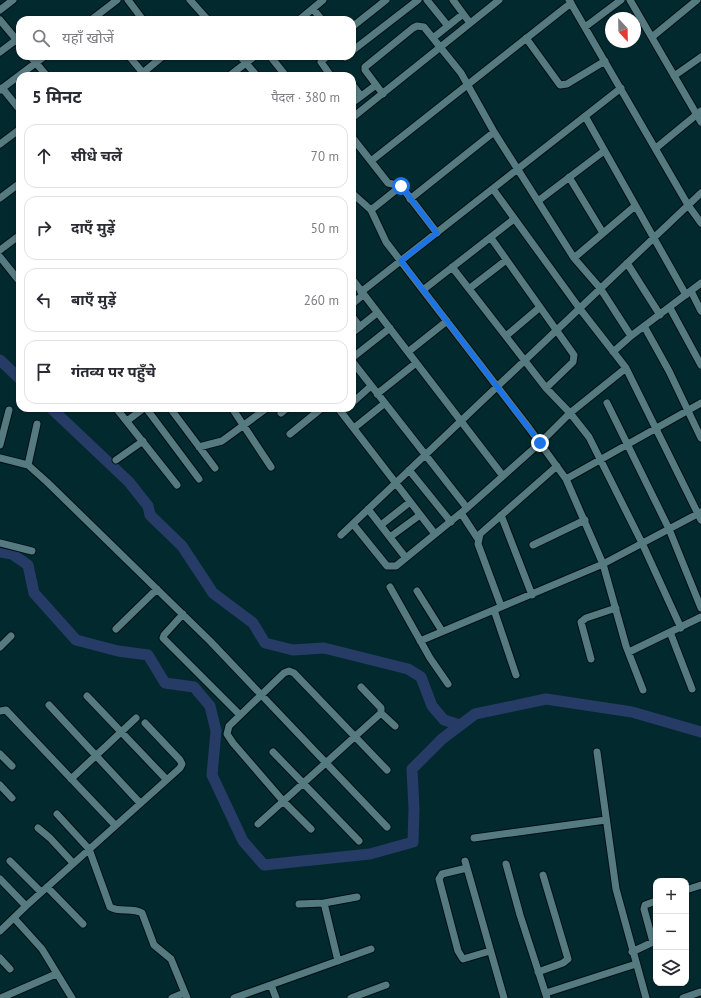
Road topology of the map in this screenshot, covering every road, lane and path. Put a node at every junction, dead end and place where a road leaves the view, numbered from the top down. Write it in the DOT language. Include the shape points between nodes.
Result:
graph roads {
  1 [pos="13,0"];
  2 [pos="115,0"];
  3 [pos="128,0"];
  4 [pos="190,0"];
  5 [pos="323,0"];
  6 [pos="386,0"];
  7 [pos="418,0"];
  8 [pos="427,0"];
  9 [pos="453,0"];
  10 [pos="499,0"];
  11 [pos="621,0"];
  12 [pos="630,0"];
  13 [pos="697,0"];
  14 [pos="570,1"];
  15 [pos="313,8"];
  16 [pos="0,10"];
  17 [pos="463,14"];
  18 [pos="99,16"];
  19 [pos="140,16"];
  20 [pos="204,16"];
  21 [pos="304,16"];
  22 [pos="319,16"];
  23 [pos="0,22"];
  24 [pos="470,23"];
  25 [pos="356,24"];
  26 [pos="448,26"];
  27 [pos="585,27"];
  28 [pos="652,36"];
  29 [pos="433,38"];
  30 [pos="526,38"];
  31 [pos="16,40"];
  32 [pos="16,43"];
  33 [pos="441,47"];
  34 [pos="356,48"];
  35 [pos="0,52"];
  36 [pos="701,57"];
  37 [pos="33,60"];
  38 [pos="40,60"];
  39 [pos="132,60"];
  40 [pos="158,60"];
  41 [pos="243,60"];
  42 [pos="250,60"];
  43 [pos="273,60"];
  44 [pos="323,60"];
  45 [pos="605,61"];
  46 [pos="36,63"];
  47 [pos="246,63"];
  48 [pos="24,72"];
  49 [pos="44,72"];
  50 [pos="140,72"];
  51 [pos="143,72"];
  52 [pos="234,72"];
  53 [pos="254,72"];
  54 [pos="283,72"];
  55 [pos="325,72"];
  56 [pos="674,76"];
  57 [pos="16,78"];
  58 [pos="468,84"];
  59 [pos="376,85"];
  60 [pos="621,88"];
  61 [pos="1,89"];
  62 [pos="356,89"];
  63 [pos="383,94"];
  64 [pos="362,96"];
  65 [pos="356,100"];
  66 [pos="16,106"];
  67 [pos="699,113"];
  68 [pos="356,115"];
  69 [pos="585,116"];
  70 [pos="701,122"];
  71 [pos="16,131"];
  72 [pos="494,132"];
  73 [pos="356,142"];
  74 [pos="0,144"];
  75 [pos="656,148"];
  76 [pos="604,151"];
  77 [pos="371,161"];
  78 [pos="518,168"];
  79 [pos="569,177"];
  80 [pos="16,186"];
  81 [pos="401,186"];
  82 [pos="493,189"];
  83 [pos="701,193"];
  84 [pos="356,197"];
  85 [pos="0,198"];
  86 [pos="410,198"];
  87 [pos="538,201"];
  88 [pos="688,205"];
  89 [pos="635,206"];
  90 [pos="371,210"];
  91 [pos="514,219"];
  92 [pos="701,223"];
  93 [pos="437,233"];
  94 [pos="603,233"];
  95 [pos="16,238"];
  96 [pos="491,238"];
  97 [pos="653,238"];
  98 [pos="0,250"];
  99 [pos="0,257"];
  100 [pos="574,258"];
  101 [pos="506,260"];
  102 [pos="401,261"];
  103 [pos="627,263"];
  104 [pos="452,267"];
  105 [pos="16,277"];
  106 [pos="701,283"];
  107 [pos="356,285"];
  108 [pos="470,288"];
  109 [pos="600,288"];
  110 [pos="423,290"];
  111 [pos="689,292"];
  112 [pos="362,293"];
  113 [pos="356,300"];
  114 [pos="539,308"];
  115 [pos="670,308"];
  116 [pos="580,309"];
  117 [pos="701,311"];
  118 [pos="377,313"];
  119 [pos="660,315"];
  120 [pos="447,321"];
  121 [pos="356,322"];
  122 [pos="644,326"];
  123 [pos="360,327"];
  124 [pos="390,328"];
  125 [pos="356,330"];
  126 [pos="556,330"];
  127 [pos="506,336"];
  128 [pos="630,336"];
  129 [pos="408,352"];
  130 [pos="613,352"];
  131 [pos="356,355"];
  132 [pos="524,359"];
  133 [pos="416,363"];
  134 [pos="701,365"];
  135 [pos="356,366"];
  136 [pos="626,368"];
  137 [pos="497,385"];
  138 [pos="371,386"];
  139 [pos="546,388"];
  140 [pos="377,394"];
  141 [pos="356,399"];
  142 [pos="385,403"];
  143 [pos="607,403"];
  144 [pos="701,403"];
  145 [pos="9,410"];
  146 [pos="688,410"];
  147 [pos="119,412"];
  148 [pos="139,412"];
  149 [pos="148,412"];
  150 [pos="173,412"];
  151 [pos="235,412"];
  152 [pos="261,412"];
  153 [pos="316,412"];
  154 [pos="344,412"];
  155 [pos="570,413"];
  156 [pos="460,420"];
  157 [pos="127,421"];
  158 [pos="37,424"];
  159 [pos="244,424"];
  160 [pos="354,428"];
  161 [pos="656,428"];
  162 [pos="290,434"];
  163 [pos="701,438"];
  164 [pos="143,441"];
  165 [pos="540,443"];
  166 [pos="627,444"];
  167 [pos="0,445"];
  168 [pos="199,447"];
  169 [pos="424,455"];
  170 [pos="0,458"];
  171 [pos="601,459"];
  172 [pos="116,460"];
  173 [pos="28,464"];
  174 [pos="557,466"];
  175 [pos="271,467"];
  176 [pos="215,468"];
  177 [pos="409,470"];
  178 [pos="503,476"];
  179 [pos="199,479"];
  180 [pos="566,479"];
  181 [pos="395,483"];
  182 [pos="177,485"];
  183 [pos="410,502"];
  184 [pos="368,509"];
  185 [pos="464,511"];
  186 [pos="420,515"];
  187 [pos="501,515"];
  188 [pos="700,515"];
  189 [pos="585,520"];
  190 [pos="451,522"];
  191 [pos="353,524"];
  192 [pos="381,525"];
  193 [pos="669,529"];
  194 [pos="435,534"];
  195 [pos="341,535"];
  196 [pos="390,537"];
  197 [pos="478,539"];
  198 [pos="0,543"];
  199 [pos="642,543"];
  200 [pos="533,545"];
  201 [pos="32,551"];
  202 [pos="406,558"];
  203 [pos="603,564"];
  204 [pos="390,587"];
  205 [pos="157,589"];
  206 [pos="417,591"];
  207 [pos="532,595"];
  208 [pos="501,606"];
  209 [pos="616,608"];
  210 [pos="701,608"];
  211 [pos="494,610"];
  212 [pos="183,614"];
  213 [pos="701,616"];
  214 [pos="681,628"];
  215 [pos="116,629"];
  216 [pos="442,631"];
  217 [pos="670,632"];
  218 [pos="11,636"];
  219 [pos="420,640"];
  220 [pos="0,647"];
  221 [pos="629,652"];
  222 [pos="591,659"];
  223 [pos="516,675"];
  224 [pos="448,684"];
  225 [pos="361,687"];
  226 [pos="692,689"];
  227 [pos="643,690"];
  228 [pos="262,695"];
  229 [pos="86,696"];
  230 [pos="49,705"];
  231 [pos="0,711"];
  232 [pos="382,713"];
  233 [pos="240,715"];
  234 [pos="136,718"];
  235 [pos="145,723"];
  236 [pos="395,726"];
  237 [pos="122,732"];
  238 [pos="356,737"];
  239 [pos="273,752"];
  240 [pos="596,752"];
  241 [pos="0,754"];
  242 [pos="96,755"];
  243 [pos="327,763"];
  244 [pos="12,766"];
  245 [pos="387,770"];
  246 [pos="70,779"];
  247 [pos="166,779"];
  248 [pos="304,784"];
  249 [pos="0,786"];
  250 [pos="12,798"];
  251 [pos="284,802"];
  252 [pos="140,803"];
  253 [pos="57,814"];
  254 [pos="606,820"];
  255 [pos="258,824"];
  256 [pos="115,825"];
  257 [pos="387,827"];
  258 [pos="38,828"];
  259 [pos="311,829"];
  260 [pos="474,838"];
  261 [pos="359,841"];
  262 [pos="89,849"];
  263 [pos="10,861"];
  264 [pos="73,863"];
  265 [pos="506,864"];
  266 [pos="543,876"];
  267 [pos="0,879"];
  268 [pos="701,885"];
  269 [pos="47,887"];
  270 [pos="689,889"];
  271 [pos="41,892"];
  272 [pos="357,897"];
  273 [pos="653,902"];
  274 [pos="324,903"];
  275 [pos="299,904"];
  276 [pos="26,906"];
  277 [pos="14,918"];
  278 [pos="83,924"];
  279 [pos="0,931"];
  280 [pos="370,949"];
  281 [pos="490,951"];
  282 [pos="632,952"];
  283 [pos="0,958"];
  284 [pos="338,961"];
  285 [pos="636,964"];
  286 [pos="10,969"];
  287 [pos="538,972"];
  288 [pos="56,974"];
  289 [pos="271,985"];
  290 [pos="386,985"];
  291 [pos="700,992"];
  292 [pos="547,995"];
  293 [pos="186,996"];
  294 [pos="2,998"];
  295 [pos="72,998"];
  296 [pos="172,998"];
  297 [pos="234,998"];
  298 [pos="276,998"];
  299 [pos="351,998"];
  300 [pos="504,998"];
  301 [pos="646,998"];
  302 [pos="683,998"];
  1 -- 16 [label="street"];
  2 -- 18 [label="street"];
  3 -- 19 [label="street"];
  4 -- 20 [label="street"];
  5 -- 15 [label="street"];
  6 -- 25 [label="street"];
  7 -- 34 [label="street"];
  8 -- 26 [label="street"];
  9 -- 17 [label="street"];
  10 -- 24 [label="street"];
  11 -- 27 [label="street"];
  12 -- 28 [label="street"];
  13 -- 28 [label="street"];
  14 -- 27 [label="street"];
  14 -- 30 [label="street"];
  15 -- 21 [label="street"];
  15 -- 22 [label="street"];
  17 -- 24 [label="street"];
  17 -- 26 [label="street"];
  23 -- 31 [label="street"];
  24 -- 33 [label="street"];
  26 -- 29 [label="street"];
  27 -- 45 [label="street"];
  28 -- 56 [label="street"];
  29 -- 33 [label="street"];
  29 -- 59 [label="street" via="424,27 417,26 367,65 365,70"];
  30 -- 45 [label="street" via="560,85 567,84"];
  30 -- 58 [label="street"];
  32 -- 35 [label="street"];
  33 -- 58 [label="street"];
  33 -- 63 [label="street"];
  36 -- 56 [label="street"];
  37 -- 46 [label="street"];
  38 -- 46 [label="street"];
  39 -- 50 [label="street"];
  40 -- 51 [label="street"];
  41 -- 47 [label="street"];
  42 -- 47 [label="street"];
  43 -- 54 [label="street"];
  44 -- 55 [label="street" via="321,62"];
  45 -- 60 [label="street"];
  46 -- 48 [label="street"];
  46 -- 49 [label="street"];
  47 -- 52 [label="street"];
  47 -- 53 [label="street"];
  56 -- 67 [label="street"];
  57 -- 61 [label="street"];
  58 -- 72 [label="street"];
  58 -- 77 [label="street"];
  59 -- 63 [label="street"];
  59 -- 64 [label="street"];
  60 -- 69 [label="street"];
  60 -- 75 [label="street"];
  61 -- 66 [label="street"];
  62 -- 64 [label="street"];
  63 -- 68 [label="street"];
  64 -- 65 [label="street"];
  67 -- 70 [label="street"];
  67 -- 75 [label="street"];
  69 -- 76 [label="street"];
  69 -- 78 [label="street"];
  71 -- 74 [label="street"];
  72 -- 78 [label="street"];
  72 -- 86 [label="street"];
  73 -- 77 [label="street"];
  75 -- 88 [label="street"];
  76 -- 79 [label="street"];
  76 -- 89 [label="street"];
  77 -- 81 [label="street" via="388,183"];
  78 -- 82 [label="street"];
  78 -- 87 [label="street"];
  79 -- 87 [label="street"];
  79 -- 94 [label="street"];
  80 -- 85 [label="street"];
  81 -- 86 [label="street"];
  81 -- 90 [label="street"];
  82 -- 91 [label="street"];
  82 -- 93 [label="street"];
  83 -- 88 [label="street"];
  84 -- 90 [label="street"];
  86 -- 93 [label="street"];
  87 -- 100 [label="street"];
  88 -- 92 [label="street"];
  88 -- 97 [label="street"];
  89 -- 94 [label="street"];
  89 -- 97 [label="street"];
  90 -- 102 [label="street" via="386,242"];
  91 -- 96 [label="street"];
  91 -- 116 [label="street"];
  93 -- 102 [label="street"];
  94 -- 100 [label="street"];
  95 -- 98 [label="street"];
  96 -- 101 [label="street"];
  96 -- 104 [label="street"];
  97 -- 103 [label="street"];
  97 -- 111 [label="street"];
  99 -- 105 [label="street"];
  100 -- 109 [label="street"];
  101 -- 108 [label="street"];
  101 -- 114 [label="street"];
  102 -- 110 [label="street"];
  102 -- 112 [label="street"];
  103 -- 109 [label="street"];
  103 -- 119 [label="street"];
  104 -- 108 [label="street"];
  104 -- 110 [label="street"];
  106 -- 111 [label="street"];
  107 -- 112 [label="street"];
  108 -- 127 [label="street"];
  109 -- 116 [label="street"];
  109 -- 128 [label="street"];
  110 -- 120 [label="street"];
  111 -- 115 [label="street"];
  111 -- 117 [label="street"];
  112 -- 113 [label="street"];
  112 -- 118 [label="street"];
  114 -- 126 [label="street"];
  114 -- 127 [label="street"];
  115 -- 119 [label="street"];
  115 -- 134 [label="street"];
  116 -- 126 [label="street"];
  116 -- 130 [label="street"];
  118 -- 123 [label="street"];
  118 -- 124 [label="street"];
  119 -- 122 [label="street"];
  120 -- 129 [label="street"];
  120 -- 137 [label="street"];
  121 -- 123 [label="street"];
  122 -- 128 [label="street"];
  122 -- 146 [label="street" via="670,371"];
  123 -- 125 [label="street"];
  124 -- 129 [label="street"];
  124 -- 131 [label="street"];
  126 -- 132 [label="street"];
  126 -- 139 [label="street" via="575,358"];
  127 -- 132 [label="street"];
  128 -- 130 [label="street"];
  129 -- 133 [label="street"];
  130 -- 136 [label="street"];
  132 -- 137 [label="street"];
  132 -- 139 [label="street"];
  133 -- 140 [label="street"];
  133 -- 156 [label="street"];
  135 -- 138 [label="street"];
  136 -- 155 [label="street"];
  136 -- 161 [label="street"];
  137 -- 156 [label="street"];
  137 -- 165 [label="street"];
  138 -- 140 [label="street"];
  138 -- 141 [label="street"];
  139 -- 155 [label="street"];
  140 -- 142 [label="street"];
  142 -- 160 [label="street"];
  142 -- 169 [label="street"];
  143 -- 166 [label="street"];
  144 -- 146 [label="street"];
  145 -- 167 [label="street"];
  146 -- 161 [label="street"];
  146 -- 163 [label="street"];
  147 -- 157 [label="street"];
  148 -- 157 [label="street"];
  149 -- 179 [label="street"];
  150 -- 168 [label="street"];
  151 -- 159 [label="street"];
  152 -- 159 [label="street"];
  153 -- 162 [label="street"];
  154 -- 160 [label="street"];
  155 -- 165 [label="street"];
  155 -- 171 [label="street" via="589,437"];
  156 -- 169 [label="street"];
  156 -- 178 [label="street"];
  157 -- 164 [label="street"];
  158 -- 173 [label="street"];
  159 -- 168 [label="street" via="222,441"];
  159 -- 175 [label="street"];
  160 -- 181 [label="street"];
  161 -- 166 [label="street"];
  161 -- 188 [label="street"];
  164 -- 172 [label="street"];
  164 -- 182 [label="street"];
  165 -- 174 [label="street"];
  165 -- 178 [label="street"];
  166 -- 171 [label="street"];
  166 -- 193 [label="street"];
  168 -- 176 [label="street"];
  169 -- 177 [label="street"];
  169 -- 185 [label="street"];
  170 -- 173 [label="street"];
  171 -- 180 [label="street"];
  171 -- 199 [label="street"];
  173 -- 205 [label="street"];
  174 -- 180 [label="street"];
  174 -- 187 [label="street"];
  177 -- 181 [label="street"];
  177 -- 190 [label="street"];
  178 -- 185 [label="street"];
  180 -- 189 [label="street"];
  181 -- 183 [label="street"];
  181 -- 184 [label="street"];
  183 -- 186 [label="street"];
  183 -- 192 [label="street"];
  184 -- 191 [label="street"];
  184 -- 192 [label="street"];
  185 -- 190 [label="street"];
  185 -- 197 [label="street"];
  186 -- 194 [label="street"];
  186 -- 196 [label="street"];
  187 -- 197 [label="street" via="480,534"];
  187 -- 207 [label="street"];
  188 -- 193 [label="street"];
  189 -- 200 [label="street"];
  189 -- 203 [label="street"];
  190 -- 194 [label="street"];
  191 -- 195 [label="street"];
  191 -- 202 [label="street" via="387,566 396,566"];
  192 -- 196 [label="street"];
  193 -- 199 [label="street"];
  193 -- 210 [label="street"];
  194 -- 202 [label="street"];
  196 -- 202 [label="street"];
  197 -- 208 [label="street"];
  198 -- 201 [label="street"];
  199 -- 203 [label="street"];
  199 -- 214 [label="street"];
  203 -- 207 [label="street"];
  203 -- 209 [label="street"];
  204 -- 219 [label="street"];
  205 -- 212 [label="street"];
  205 -- 215 [label="street"];
  206 -- 216 [label="street"];
  207 -- 208 [label="street"];
  208 -- 211 [label="street"];
  209 -- 221 [label="street"];
  209 -- 222 [label="street" via="581,622"];
  211 -- 216 [label="street"];
  211 -- 223 [label="street"];
  212 -- 228 [label="street"];
  212 -- 233 [label="street" via="163,638"];
  213 -- 214 [label="street"];
  214 -- 217 [label="street"];
  216 -- 219 [label="street"];
  217 -- 221 [label="street"];
  217 -- 226 [label="street"];
  218 -- 220 [label="street"];
  219 -- 224 [label="street"];
  221 -- 227 [label="street"];
  225 -- 232 [label="street" via="382,708"];
  228 -- 233 [label="street"];
  228 -- 238 [label="street" via="284,673 291,671"];
  228 -- 243 [label="street"];
  229 -- 237 [label="street"];
  230 -- 242 [label="street"];
  231 -- 246 [label="street" via="6,710"];
  232 -- 236 [label="street"];
  232 -- 238 [label="street"];
  233 -- 251 [label="street" via="229,726 227,734"];
  234 -- 237 [label="street"];
  235 -- 247 [label="street" via="182,764"];
  237 -- 242 [label="street"];
  237 -- 247 [label="street"];
  238 -- 243 [label="street"];
  238 -- 245 [label="street"];
  239 -- 248 [label="street"];
  240 -- 254 [label="street"];
  241 -- 244 [label="street"];
  242 -- 246 [label="street"];
  242 -- 252 [label="street"];
  243 -- 248 [label="street"];
  243 -- 257 [label="street"];
  246 -- 256 [label="street"];
  247 -- 252 [label="street"];
  248 -- 251 [label="street"];
  248 -- 261 [label="street"];
  249 -- 250 [label="street"];
  251 -- 255 [label="street"];
  251 -- 259 [label="street"];
  252 -- 256 [label="street"];
  253 -- 262 [label="street"];
  254 -- 260 [label="street"];
  254 -- 282 [label="street" via="616,889"];
  256 -- 262 [label="street"];
  258 -- 264 [label="street"];
  262 -- 264 [label="street"];
  262 -- 293 [label="street" via="110,907 114,910 133,910 142,913 154,945 171,959"];
  263 -- 271 [label="street"];
  264 -- 269 [label="street"];
  265 -- 287 [label="street"];
  266 -- 287 [label="street" via="568,959"];
  267 -- 276 [label="street"];
  268 -- 270 [label="street"];
  269 -- 271 [label="street"];
  269 -- 278 [label="street"];
  271 -- 276 [label="street"];
  272 -- 274 [label="street"];
  273 -- 282 [label="street" via="644,909 653,942"];
  274 -- 275 [label="street"];
  274 -- 284 [label="street"];
  276 -- 277 [label="street"];
  277 -- 279 [label="street"];
  277 -- 288 [label="street" via="42,949"];
  280 -- 284 [label="street"];
  281 -- 281 [label="street" via="462,958 439,879 442,874 466,864"];
  281 -- 300 [label="street"];
  282 -- 285 [label="street"];
  283 -- 286 [label="street"];
  284 -- 289 [label="street"];
  285 -- 292 [label="street"];
  285 -- 301 [label="street"];
  287 -- 292 [label="street"];
  288 -- 294 [label="street"];
  288 -- 295 [label="street"];
  289 -- 297 [label="street"];
  289 -- 298 [label="street"];
  290 -- 299 [label="street"];
  291 -- 302 [label="street"];
  293 -- 296 [label="street"];
}
